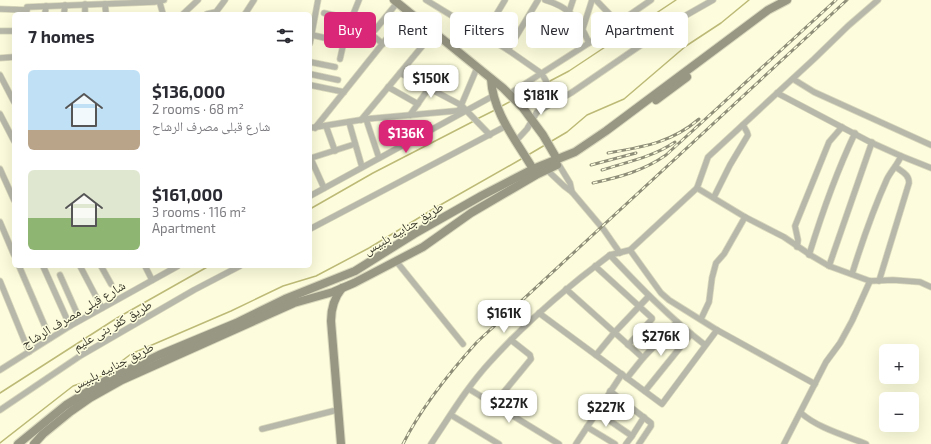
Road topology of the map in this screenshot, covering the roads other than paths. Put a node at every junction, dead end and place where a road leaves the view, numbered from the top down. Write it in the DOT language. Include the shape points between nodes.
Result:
graph roads {
  1 [pos="27,0"];
  2 [pos="198,0"];
  3 [pos="225,0"];
  4 [pos="254,0"];
  5 [pos="318,0"];
  6 [pos="359,0"];
  7 [pos="426,0"];
  8 [pos="505,0"];
  9 [pos="538,0"];
  10 [pos="545,0"];
  11 [pos="573,0"];
  12 [pos="592,0"];
  13 [pos="596,0"];
  14 [pos="651,0"];
  15 [pos="713,0"];
  16 [pos="878,0"];
  17 [pos="161,1"];
  18 [pos="785,1"];
  19 [pos="396,2"];
  20 [pos="86,4"];
  21 [pos="105,4"];
  22 [pos="64,5"];
  23 [pos="46,6"];
  24 [pos="0,9"];
  25 [pos="27,10"];
  26 [pos="45,12"];
  27 [pos="64,12"];
  28 [pos="85,12"];
  29 [pos="106,12"];
  30 [pos="163,12"];
  31 [pos="185,12"];
  32 [pos="216,12"];
  33 [pos="246,12"];
  34 [pos="354,12"];
  35 [pos="408,12"];
  36 [pos="498,12"];
  37 [pos="569,12"];
  38 [pos="607,12"];
  39 [pos="634,12"];
  40 [pos="450,14"];
  41 [pos="583,28"];
  42 [pos="0,31"];
  43 [pos="12,31"];
  44 [pos="312,35"];
  45 [pos="324,38"];
  46 [pos="442,39"];
  47 [pos="589,43"];
  48 [pos="383,44"];
  49 [pos="342,48"];
  50 [pos="421,48"];
  51 [pos="505,48"];
  52 [pos="508,50"];
  53 [pos="0,58"];
  54 [pos="12,59"];
  55 [pos="340,59"];
  56 [pos="312,62"];
  57 [pos="335,67"];
  58 [pos="477,68"];
  59 [pos="400,73"];
  60 [pos="312,74"];
  61 [pos="0,75"];
  62 [pos="542,75"];
  63 [pos="491,79"];
  64 [pos="793,79"];
  65 [pos="338,80"];
  66 [pos="312,85"];
  67 [pos="388,87"];
  68 [pos="429,88"];
  69 [pos="344,92"];
  70 [pos="778,92"];
  71 [pos="509,95"];
  72 [pos="12,98"];
  73 [pos="494,100"];
  74 [pos="556,102"];
  75 [pos="418,104"];
  76 [pos="465,110"];
  77 [pos="0,114"];
  78 [pos="410,115"];
  79 [pos="364,120"];
  80 [pos="531,120"];
  81 [pos="349,122"];
  82 [pos="505,122"];
  83 [pos="742,125"];
  84 [pos="326,126"];
  85 [pos="842,127"];
  86 [pos="313,128"];
  87 [pos="855,133"];
  88 [pos="490,135"];
  89 [pos="12,137"];
  90 [pos="872,142"];
  91 [pos="355,144"];
  92 [pos="518,145"];
  93 [pos="931,145"];
  94 [pos="335,151"];
  95 [pos="901,156"];
  96 [pos="312,157"];
  97 [pos="379,158"];
  98 [pos="556,159"];
  99 [pos="312,161"];
  100 [pos="532,167"];
  101 [pos="896,167"];
  102 [pos="362,168"];
  103 [pos="931,168"];
  104 [pos="0,169"];
  105 [pos="547,170"];
  106 [pos="324,188"];
  107 [pos="697,188"];
  108 [pos="572,192"];
  109 [pos="312,195"];
  110 [pos="12,196"];
  111 [pos="714,197"];
  112 [pos="745,217"];
  113 [pos="0,222"];
  114 [pos="312,228"];
  115 [pos="414,234"];
  116 [pos="423,247"];
  117 [pos="798,247"];
  118 [pos="12,250"];
  119 [pos="630,250"];
  120 [pos="620,253"];
  121 [pos="610,255"];
  122 [pos="809,255"];
  123 [pos="396,261"];
  124 [pos="595,266"];
  125 [pos="830,266"];
  126 [pos="20,268"];
  127 [pos="44,268"];
  128 [pos="81,268"];
  129 [pos="102,268"];
  130 [pos="146,268"];
  131 [pos="168,268"];
  132 [pos="236,268"];
  133 [pos="852,274"];
  134 [pos="60,275"];
  135 [pos="152,280"];
  136 [pos="0,281"];
  137 [pos="870,281"];
  138 [pos="879,281"];
  139 [pos="331,282"];
  140 [pos="110,284"];
  141 [pos="931,287"];
  142 [pos="342,288"];
  143 [pos="566,289"];
  144 [pos="333,292"];
  145 [pos="649,296"];
  146 [pos="640,306"];
  147 [pos="102,308"];
  148 [pos="539,313"];
  149 [pos="701,319"];
  150 [pos="80,320"];
  151 [pos="677,322"];
  152 [pos="70,326"];
  153 [pos="717,330"];
  154 [pos="614,333"];
  155 [pos="691,334"];
  156 [pos="50,338"];
  157 [pos="511,340"];
  158 [pos="462,344"];
  159 [pos="628,345"];
  160 [pos="705,345"];
  161 [pos="29,352"];
  162 [pos="596,355"];
  163 [pos="161,358"];
  164 [pos="643,358"];
  165 [pos="0,370"];
  166 [pos="622,374"];
  167 [pos="627,378"];
  168 [pos="814,384"];
  169 [pos="469,389"];
  170 [pos="610,391"];
  171 [pos="644,391"];
  172 [pos="494,404"];
  173 [pos="0,410"];
  174 [pos="337,410"];
  175 [pos="597,412"];
  176 [pos="801,413"];
  177 [pos="451,415"];
  178 [pos="644,417"];
  179 [pos="587,426"];
  180 [pos="262,429"];
  181 [pos="632,436"];
  182 [pos="18,444"];
  183 [pos="34,444"];
  184 [pos="341,444"];
  185 [pos="431,444"];
  186 [pos="499,444"];
  187 [pos="559,444"];
  188 [pos="576,444"];
  189 [pos="615,444"];
  190 [pos="626,444"];
  191 [pos="639,444"];
  192 [pos="784,444"];
  193 [pos="866,444"];
  1 -- 25 [label="street"];
  2 -- 31 [label="street"];
  3 -- 32 [label="street"];
  4 -- 33 [label="street"];
  5 -- 44 [label="street"];
  6 -- 34 [label="street"];
  7 -- 40 [label="street"];
  8 -- 36 [label="street"];
  9 -- 52 [label="street"];
  10 -- 37 [label="street" via="558,4"];
  11 -- 37 [label="street"];
  12 -- 41 [label="street"];
  13 -- 38 [label="street"];
  14 -- 39 [label="street"];
  15 -- 74 [label="street" via="676,21"];
  16 -- 64 [label="street"];
  17 -- 21 [label="street"];
  17 -- 30 [label="street"];
  18 -- 98 [label="main road, طريق جنابيه بلبيس" via="768,10 586,146"];
  19 -- 35 [label="main road"];
  19 -- 48 [label="street" via="373,32"];
  20 -- 21 [label="street"];
  20 -- 22 [label="street"];
  20 -- 28 [label="street"];
  21 -- 29 [label="street"];
  22 -- 23 [label="street"];
  22 -- 27 [label="street"];
  23 -- 25 [label="street"];
  23 -- 26 [label="street"];
  24 -- 25 [label="street"];
  41 -- 47 [label="street"];
  42 -- 43 [label="street"];
  44 -- 45 [label="street"];
  46 -- 58 [label="main road"];
  47 -- 62 [label="street"];
  48 -- 69 [label="street"];
  49 -- 55 [label="street"];
  50 -- 59 [label="street"];
  51 -- 52 [label="street"];
  52 -- 62 [label="street"];
  53 -- 54 [label="street"];
  56 -- 57 [label="street"];
  58 -- 63 [label="main road"];
  58 -- 76 [label="street"];
  59 -- 67 [label="street"];
  59 -- 68 [label="street"];
  60 -- 65 [label="street"];
  61 -- 72 [label="street"];
  62 -- 71 [label="street"];
  62 -- 74 [label="street"];
  63 -- 71 [label="main road"];
  63 -- 73 [label="main road"];
  64 -- 70 [label="street"];
  64 -- 93 [label="street" via="814,92"];
  66 -- 69 [label="street"];
  67 -- 75 [label="street"];
  67 -- 79 [label="street"];
  68 -- 75 [label="street"];
  68 -- 76 [label="street"];
  69 -- 86 [label="street"];
  70 -- 83 [label="street"];
  70 -- 85 [label="street"];
  71 -- 80 [label="main road"];
  73 -- 76 [label="street"];
  73 -- 82 [label="main road"];
  74 -- 80 [label="street" via="536,112"];
  75 -- 78 [label="street"];
  76 -- 78 [label="street"];
  76 -- 88 [label="street"];
  76 -- 97 [label="street"];
  77 -- 89 [label="street"];
  78 -- 79 [label="street"];
  79 -- 81 [label="street"];
  79 -- 97 [label="street"];
  80 -- 92 [label="street"];
  80 -- 98 [label="main road" via="543,135"];
  81 -- 84 [label="street"];
  81 -- 91 [label="street"];
  82 -- 88 [label="street"];
  82 -- 92 [label="main road"];
  83 -- 107 [label="street" via="708,157"];
  83 -- 111 [label="street" via="748,135"];
  84 -- 86 [label="street"];
  84 -- 94 [label="street"];
  85 -- 87 [label="street"];
  85 -- 117 [label="street" via="829,142 795,226"];
  87 -- 90 [label="street"];
  87 -- 122 [label="street" via="828,196"];
  88 -- 114 [label="street"];
  90 -- 95 [label="street"];
  90 -- 125 [label="street"];
  91 -- 94 [label="street"];
  91 -- 102 [label="street"];
  92 -- 100 [label="main road"];
  94 -- 96 [label="street"];
  95 -- 101 [label="street"];
  95 -- 103 [label="street"];
  97 -- 102 [label="street"];
  98 -- 100 [label="main road, طريق جنابيه بلبيس"];
  98 -- 105 [label="main road, طريق جنابيه بلبيس"];
  98 -- 108 [label="street"];
  99 -- 106 [label="street"];
  100 -- 115 [label="main road, طريق جنابيه بلبيس"];
  101 -- 133 [label="street" via="888,177 870,219"];
  101 -- 138 [label="street" via="906,174 909,183"];
  102 -- 106 [label="street"];
  104 -- 110 [label="street"];
  105 -- 108 [label="street"];
  105 -- 116 [label="main road, طريق جنابيه بلبيس" via="471,213"];
  106 -- 109 [label="street"];
  107 -- 111 [label="street"];
  107 -- 119 [label="street"];
  108 -- 120 [label="street"];
  111 -- 112 [label="street"];
  112 -- 117 [label="street"];
  112 -- 149 [label="street" via="716,263 709,302"];
  113 -- 118 [label="street"];
  115 -- 116 [label="main road"];
  115 -- 139 [label="main road, طريق جنابيه بلبيس" via="363,266"];
  116 -- 123 [label="main road, طريق جنابيه بلبيس"];
  117 -- 122 [label="street"];
  119 -- 120 [label="street"];
  119 -- 149 [label="street" via="661,293"];
  120 -- 121 [label="street"];
  121 -- 124 [label="street"];
  121 -- 145 [label="street"];
  122 -- 125 [label="street"];
  123 -- 142 [label="main road, طريق جنابيه بلبيس"];
  123 -- 158 [label="street"];
  124 -- 143 [label="street"];
  124 -- 146 [label="street"];
  125 -- 133 [label="street"];
  126 -- 156 [label="street"];
  127 -- 152 [label="street"];
  128 -- 147 [label="street"];
  129 -- 140 [label="street"];
  130 -- 135 [label="street"];
  131 -- 135 [label="street, شارع قبلى مصرف الرشاح"];
  132 -- 173 [label="street, طريق كفر بنى عليم" via="80,356"];
  133 -- 137 [label="street"];
  134 -- 150 [label="street"];
  135 -- 147 [label="street, شارع قبلى مصرف الرشاح"];
  136 -- 161 [label="street"];
  137 -- 138 [label="street"];
  137 -- 168 [label="street" via="840,343"];
  138 -- 141 [label="street" via="920,282"];
  139 -- 144 [label="main road"];
  139 -- 163 [label="main road, طريق جنابيه بلبيس" via="295,295"];
  142 -- 144 [label="main road, طريق جنابيه بلبيس"];
  142 -- 174 [label="main road" via="333,304 330,321"];
  143 -- 148 [label="street"];
  143 -- 154 [label="street"];
  144 -- 163 [label="main road, طريق جنابيه بلبيس" via="294,303"];
  145 -- 146 [label="street"];
  145 -- 151 [label="street"];
  146 -- 154 [label="street"];
  146 -- 159 [label="street" via="652,318"];
  147 -- 150 [label="street, شارع قبلى مصرف الرشاح"];
  148 -- 157 [label="street"];
  148 -- 162 [label="street"];
  149 -- 153 [label="street"];
  150 -- 152 [label="street, شارع قبلى مصرف الرشاح"];
  151 -- 155 [label="street"];
  151 -- 164 [label="street"];
  152 -- 156 [label="street, شارع قبلى مصرف الرشاح"];
  153 -- 160 [label="street"];
  153 -- 168 [label="street"];
  154 -- 159 [label="street"];
  154 -- 162 [label="street"];
  155 -- 160 [label="street"];
  155 -- 171 [label="street"];
  156 -- 161 [label="street, شارع قبلى مصرف الرشاح"];
  157 -- 169 [label="street"];
  157 -- 172 [label="street" via="530,355 531,359"];
  159 -- 164 [label="street"];
  160 -- 171 [label="street" via="663,404"];
  161 -- 165 [label="street, شارع قبلى مصرف الرشاح"];
  162 -- 166 [label="street"];
  163 -- 182 [label="main road, طريق جنابيه بلبيس" via="118,374 86,391"];
  163 -- 183 [label="main road, طريق جنابيه بلبيس" via="90,398 61,419"];
  164 -- 167 [label="street"];
  166 -- 167 [label="street"];
  166 -- 170 [label="street"];
  167 -- 171 [label="street"];
  168 -- 176 [label="street"];
  169 -- 172 [label="street"];
  169 -- 177 [label="street"];
  170 -- 175 [label="street"];
  170 -- 178 [label="street"];
  172 -- 187 [label="street"];
  174 -- 180 [label="street"];
  174 -- 184 [label="main road"];
  175 -- 179 [label="street"];
  175 -- 181 [label="street"];
  176 -- 192 [label="street"];
  176 -- 193 [label="street" via="817,424"];
  177 -- 185 [label="street"];
  177 -- 186 [label="street"];
  178 -- 181 [label="street"];
  178 -- 191 [label="street" via="651,424"];
  179 -- 188 [label="street"];
  179 -- 189 [label="street"];
  181 -- 190 [label="street"];
}
